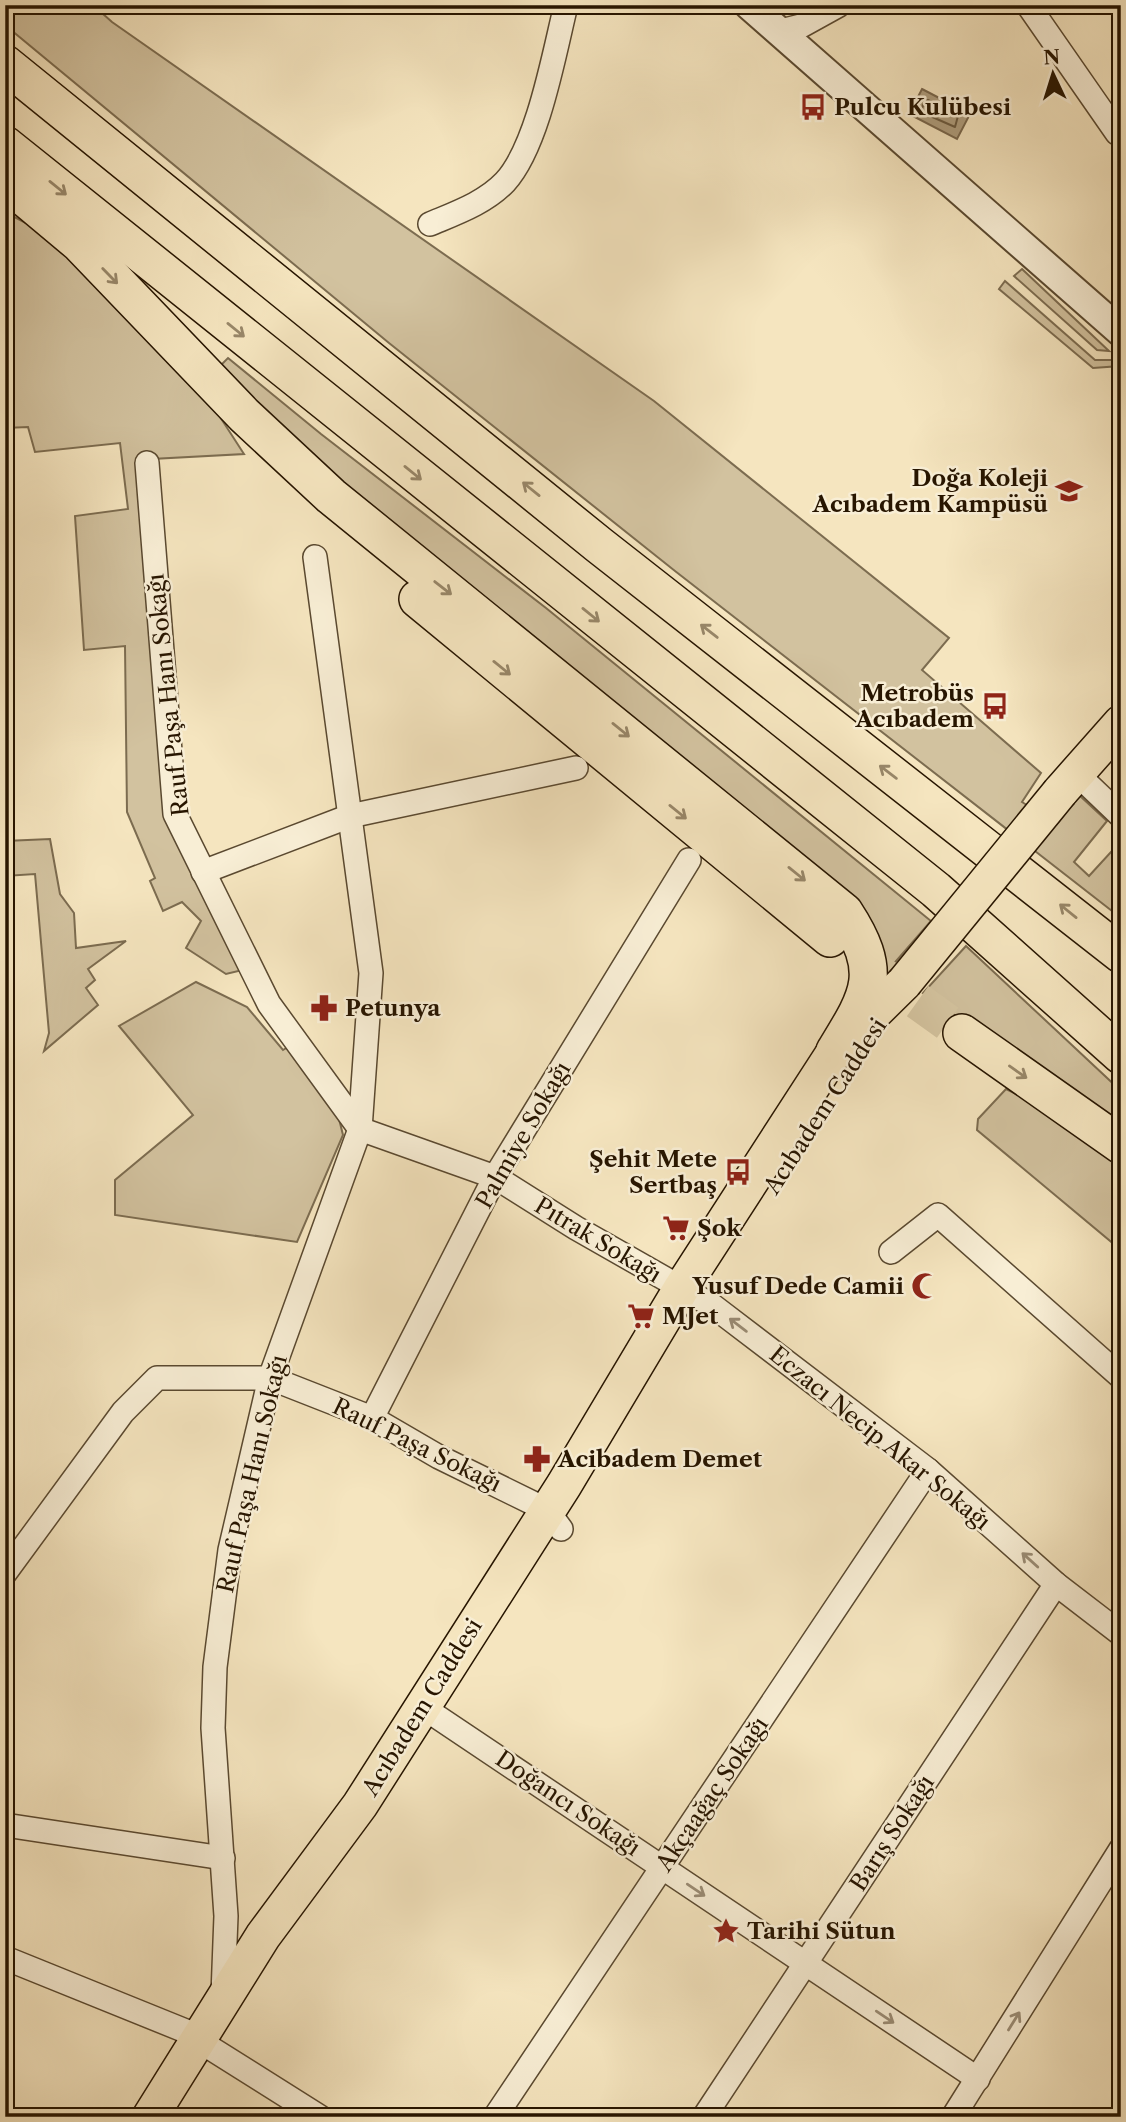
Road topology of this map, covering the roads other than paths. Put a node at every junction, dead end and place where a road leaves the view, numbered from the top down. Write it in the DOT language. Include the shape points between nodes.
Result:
graph roads {
  1 [pos="566,5"];
  2 [pos="749,5"];
  3 [pos="839,5"];
  4 [pos="1028,5"];
  5 [pos="777,32"];
  6 [pos="5,64"];
  7 [pos="1117,133"];
  8 [pos="5,145"];
  9 [pos="5,181"];
  10 [pos="430,224"];
  11 [pos="1121,332"];
  12 [pos="244,415"];
  13 [pos="147,463"];
  14 [pos="316,556"];
  15 [pos="1121,723"];
  16 [pos="576,768"];
  17 [pos="1067,782"];
  18 [pos="350,816"];
  19 [pos="1121,816"];
  20 [pos="689,860"];
  21 [pos="203,872"];
  22 [pos="830,938"];
  23 [pos="1121,954"];
  24 [pos="904,983"];
  25 [pos="962,1033"];
  26 [pos="835,1051"];
  27 [pos="1121,1055"];
  28 [pos="360,1129"];
  29 [pos="1121,1145"];
  30 [pos="495,1177"];
  31 [pos="891,1252"];
  32 [pos="691,1294"];
  33 [pos="1121,1377"];
  34 [pos="270,1378"];
  35 [pos="372,1418"];
  36 [pos="928,1470"];
  37 [pos="554,1519"];
  38 [pos="5,1573"];
  39 [pos="1056,1584"];
  40 [pos="1121,1634"];
  41 [pos="436,1716"];
  42 [pos="5,1825"];
  43 [pos="1121,1849"];
  44 [pos="223,1858"];
  45 [pos="663,1867"];
  46 [pos="226,1916"];
  47 [pos="263,1936"];
  48 [pos="5,1958"];
  49 [pos="806,1963"];
  50 [pos="223,1999"];
  51 [pos="205,2043"];
  52 [pos="978,2079"];
  53 [pos="150,2117"];
  54 [pos="173,2117"];
  55 [pos="320,2117"];
  56 [pos="495,2117"];
  57 [pos="704,2117"];
  58 [pos="953,2117"];
  1 -- 10 [label="street" via="526,151 505,182 475,204"];
  2 -- 5 [label="street"];
  3 -- 5 [label="street" via="801,26"];
  4 -- 7 [label="street"];
  5 -- 11 [label="street"];
  23 -- 6 [label="highway, one-way" via="599,545"];
  8 -- 27 [label="highway, one-way" via="936,890"];
  9 -- 12 [label="highway, one-way" via="79,243"];
  12 -- 22 [label="highway, one-way" via="368,553 430,610"];
  12 -- 26 [label="highway, one-way" via="341,505 844,912 868,960 867,988 866,1001"];
  13 -- 21 [label="street, Rauf Paşa Hanı Sokağı" via="175,814"];
  14 -- 18 [label="street, Rauf Paşa Hanı Sokağı"];
  15 -- 17 [label="main road, Acıbadem Caddesi"];
  16 -- 18 [label="street"];
  17 -- 19 [label="street"];
  17 -- 24 [label="main road, Acıbadem Caddesi, bridge"];
  18 -- 21 [label="street"];
  18 -- 28 [label="street, Rauf Paşa Hanı Sokağı" via="371,973"];
  20 -- 30 [label="street, Palmiye Sokağı"];
  21 -- 28 [label="street, Rauf Paşa Hanı Sokağı" via="269,1004"];
  24 -- 26 [label="main road, Acıbadem Caddesi"];
  24 -- 32 [label="main road, Acıbadem Caddesi"];
  25 -- 29 [label="highway, one-way"];
  26 -- 32 [label="main road, Acıbadem Caddesi"];
  28 -- 30 [label="street, Pıtrak Sokağı"];
  28 -- 34 [label="street, Rauf Paşa Hanı Sokağı"];
  30 -- 32 [label="street, Pıtrak Sokağı"];
  30 -- 35 [label="street, Palmiye Sokağı"];
  31 -- 33 [label="street" via="938,1215"];
  36 -- 32 [label="street, Eczacı Necip Akar Sokağı, one-way"];
  32 -- 37 [label="main road, Acıbadem Caddesi"];
  34 -- 35 [label="street, Rauf Paşa Sokağı"];
  34 -- 38 [label="street, Rauf Paşa Sokağı" via="157,1378 123,1412"];
  34 -- 44 [label="street, Rauf Paşa Hanı Sokağı" via="230,1550 215,1667 213,1728"];
  35 -- 37 [label="street, Rauf Paşa Sokağı"];
  39 -- 36 [label="street, Eczacı Necip Akar Sokağı, one-way"];
  36 -- 45 [label="street, Akçaağaç Sokağı"];
  37 -- 41 [label="main road, Acıbadem Caddesi"];
  37 -- 47 [label="main road, Acıbadem Caddesi" via="360,1805"];
  39 -- 40 [label="street, Eczacı Necip Akar Sokağı"];
  39 -- 49 [label="street, Barış Sokağı"];
  41 -- 45 [label="street, Doğancı Sokağı"];
  41 -- 51 [label="main road, Acıbadem Caddesi"];
  42 -- 44 [label="street"];
  52 -- 43 [label="street, one-way"];
  44 -- 46 [label="street, Rauf Paşa Hanı Sokağı"];
  45 -- 49 [label="street, Doğancı Sokağı, one-way"];
  45 -- 56 [label="street, Akçaağaç Sokağı"];
  46 -- 47 [label="street"];
  46 -- 50 [label="street, Rauf Paşa Hanı Sokağı"];
  47 -- 50 [label="main road, Acıbadem Caddesi"];
  48 -- 51 [label="street"];
  49 -- 52 [label="street, Doğancı Sokağı, one-way"];
  49 -- 57 [label="street, Barış Sokağı"];
  50 -- 51 [label="main road, Acıbadem Caddesi"];
  51 -- 53 [label="main road, Acıbadem Caddesi"];
  51 -- 54 [label="main road, Acıbadem Caddesi"];
  51 -- 55 [label="street"];
  52 -- 58 [label="street"];
}
